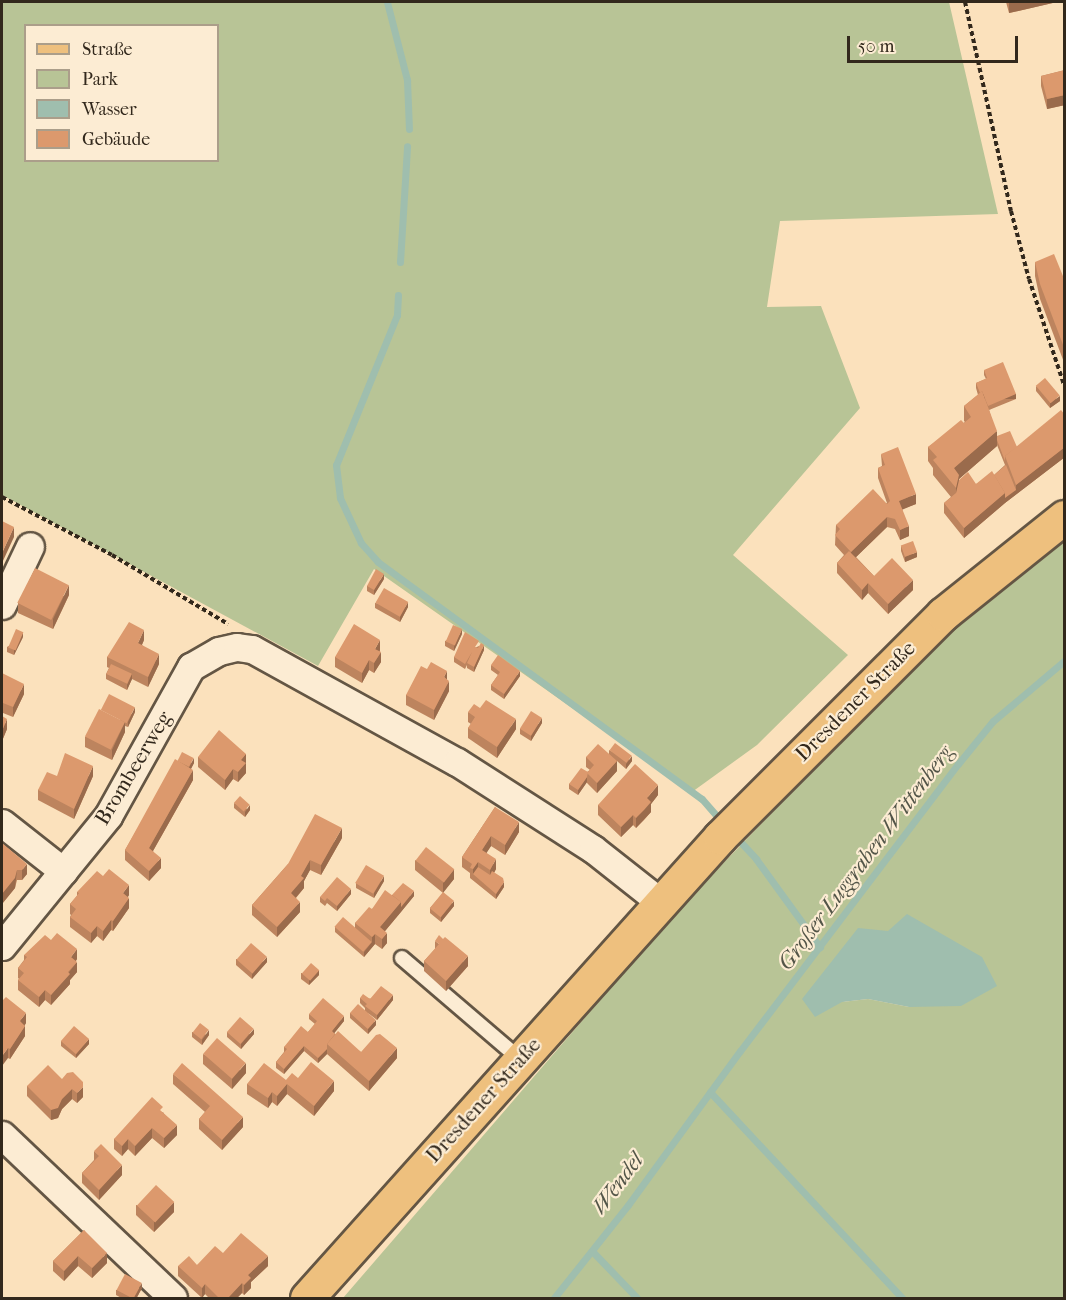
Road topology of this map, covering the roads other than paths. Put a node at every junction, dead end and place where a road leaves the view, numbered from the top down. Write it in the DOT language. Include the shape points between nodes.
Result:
graph roads {
  1 [pos="1065,517"];
  2 [pos="30,546"];
  3 [pos="2,605"];
  4 [pos="2,823"];
  5 [pos="63,871"];
  6 [pos="660,902"];
  7 [pos="2,946"];
  8 [pos="402,957"];
  9 [pos="520,1059"];
  10 [pos="2,1136"];
  11 [pos="173,1299"];
  12 [pos="307,1299"];
  1 -- 6 [label="main road, Dresdener Straße" via="936,621 743,813"];
  2 -- 3 [label="street"];
  4 -- 5 [label="street"];
  5 -- 6 [label="street, Brombeerweg" via="108,816 191,667 219,651 237,647 252,649 457,762 594,849"];
  5 -- 7 [label="street, Brombeerweg"];
  6 -- 9 [label="main road, Dresdener Straße"];
  8 -- 9 [label="lane"];
  9 -- 12 [label="main road, Dresdener Straße"];
  10 -- 11 [label="street"];
}
